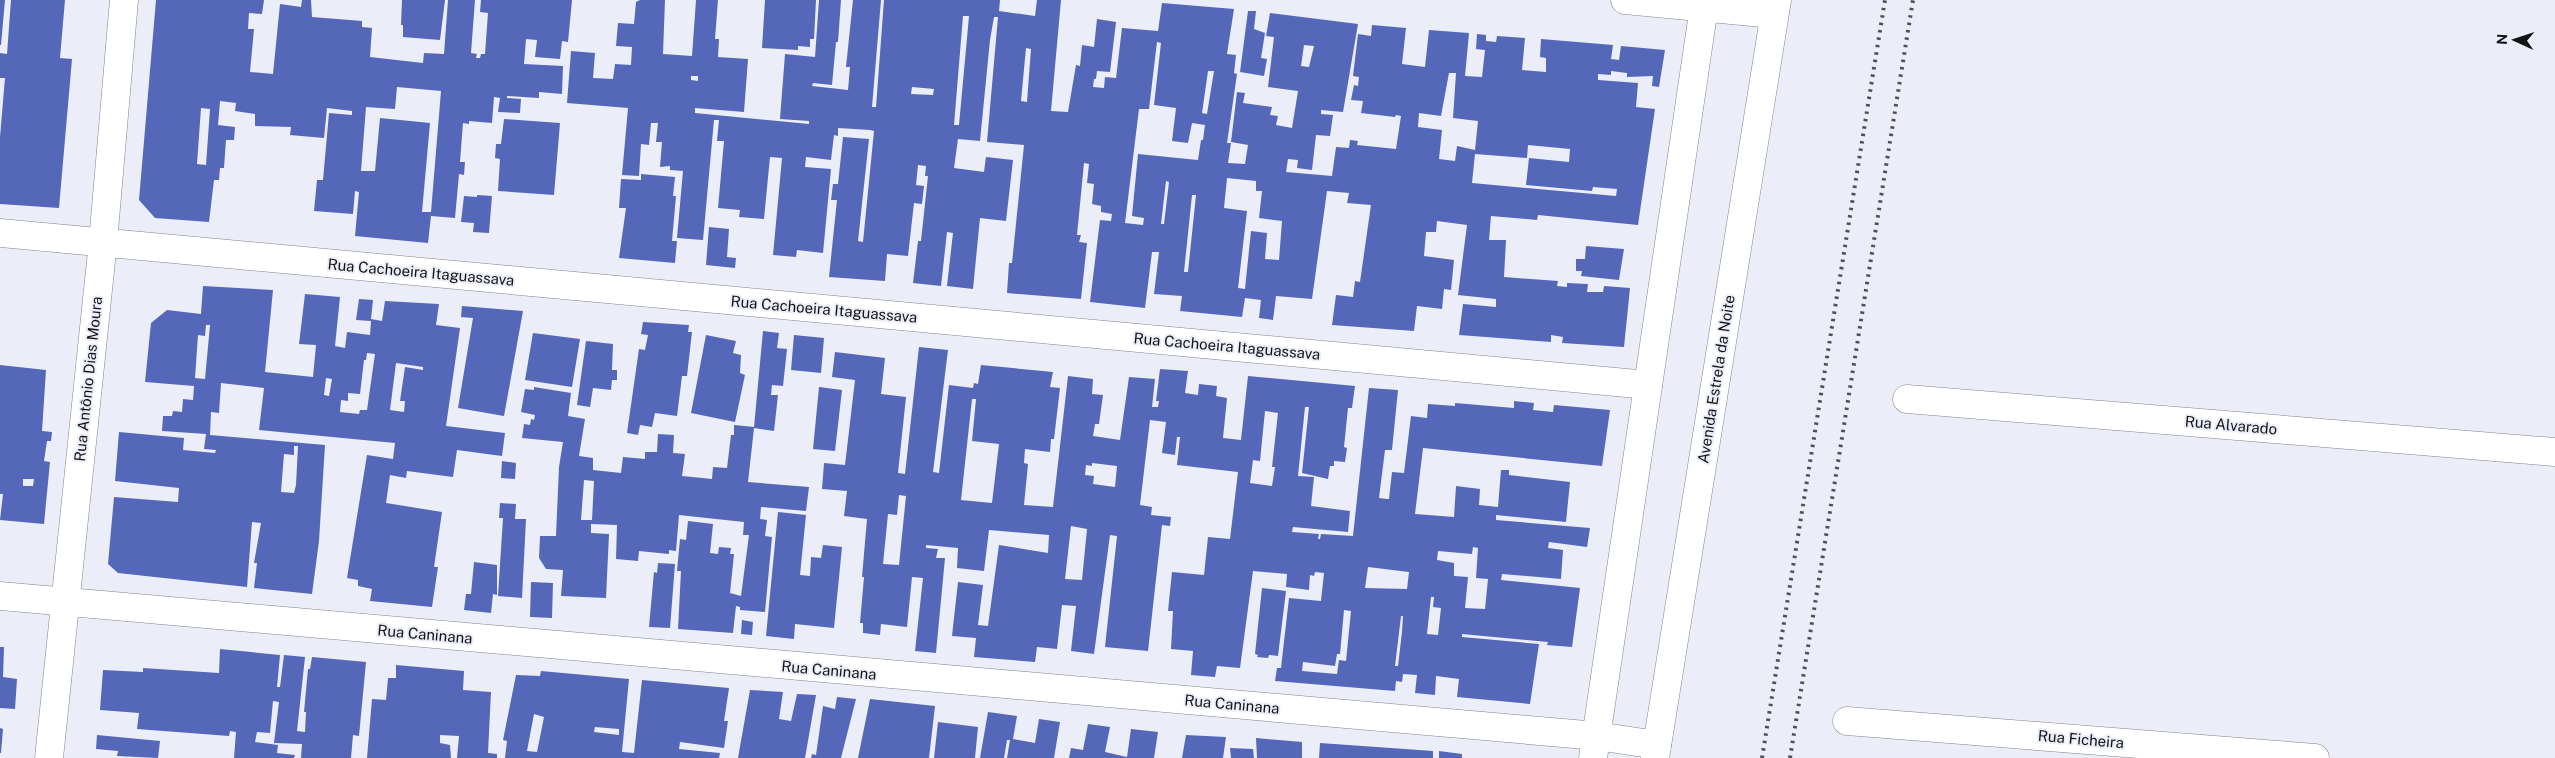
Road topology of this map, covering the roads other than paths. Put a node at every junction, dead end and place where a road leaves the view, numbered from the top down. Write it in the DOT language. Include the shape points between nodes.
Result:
graph roads {
  1 [pos="124,0"];
  2 [pos="1625,0"];
  3 [pos="1704,4"];
  4 [pos="1776,7"];
  5 [pos="0,233"];
  6 [pos="102,242"];
  7 [pos="1648,385"];
  8 [pos="1907,398"];
  9 [pos="2555,452"];
  10 [pos="0,596"];
  11 [pos="64,602"];
  12 [pos="1847,721"];
  13 [pos="1595,747"];
  14 [pos="1656,752"];
  15 [pos="49,758"];
  16 [pos="2315,758"];
  1 -- 6 [label="street, Rua Antônio Dias Moura"];
  2 -- 3 [label="street"];
  3 -- 4 [label="street"];
  3 -- 7 [label="street"];
  4 -- 14 [label="street, Avenida Estrela da Noite"];
  5 -- 6 [label="street, Rua Cachoeira Itaguassava"];
  6 -- 7 [label="street, Rua Cachoeira Itaguassava"];
  6 -- 11 [label="street, Rua Antônio Dias Moura"];
  7 -- 13 [label="street"];
  8 -- 9 [label="street, Rua Alvarado"];
  10 -- 11 [label="street, Rua Caninana"];
  11 -- 13 [label="street, Rua Caninana"];
  11 -- 15 [label="street, Rua Antônio Dias Moura"];
  12 -- 16 [label="street, Rua Ficheira"];
  13 -- 14 [label="street, Rua Caninana"];
}
